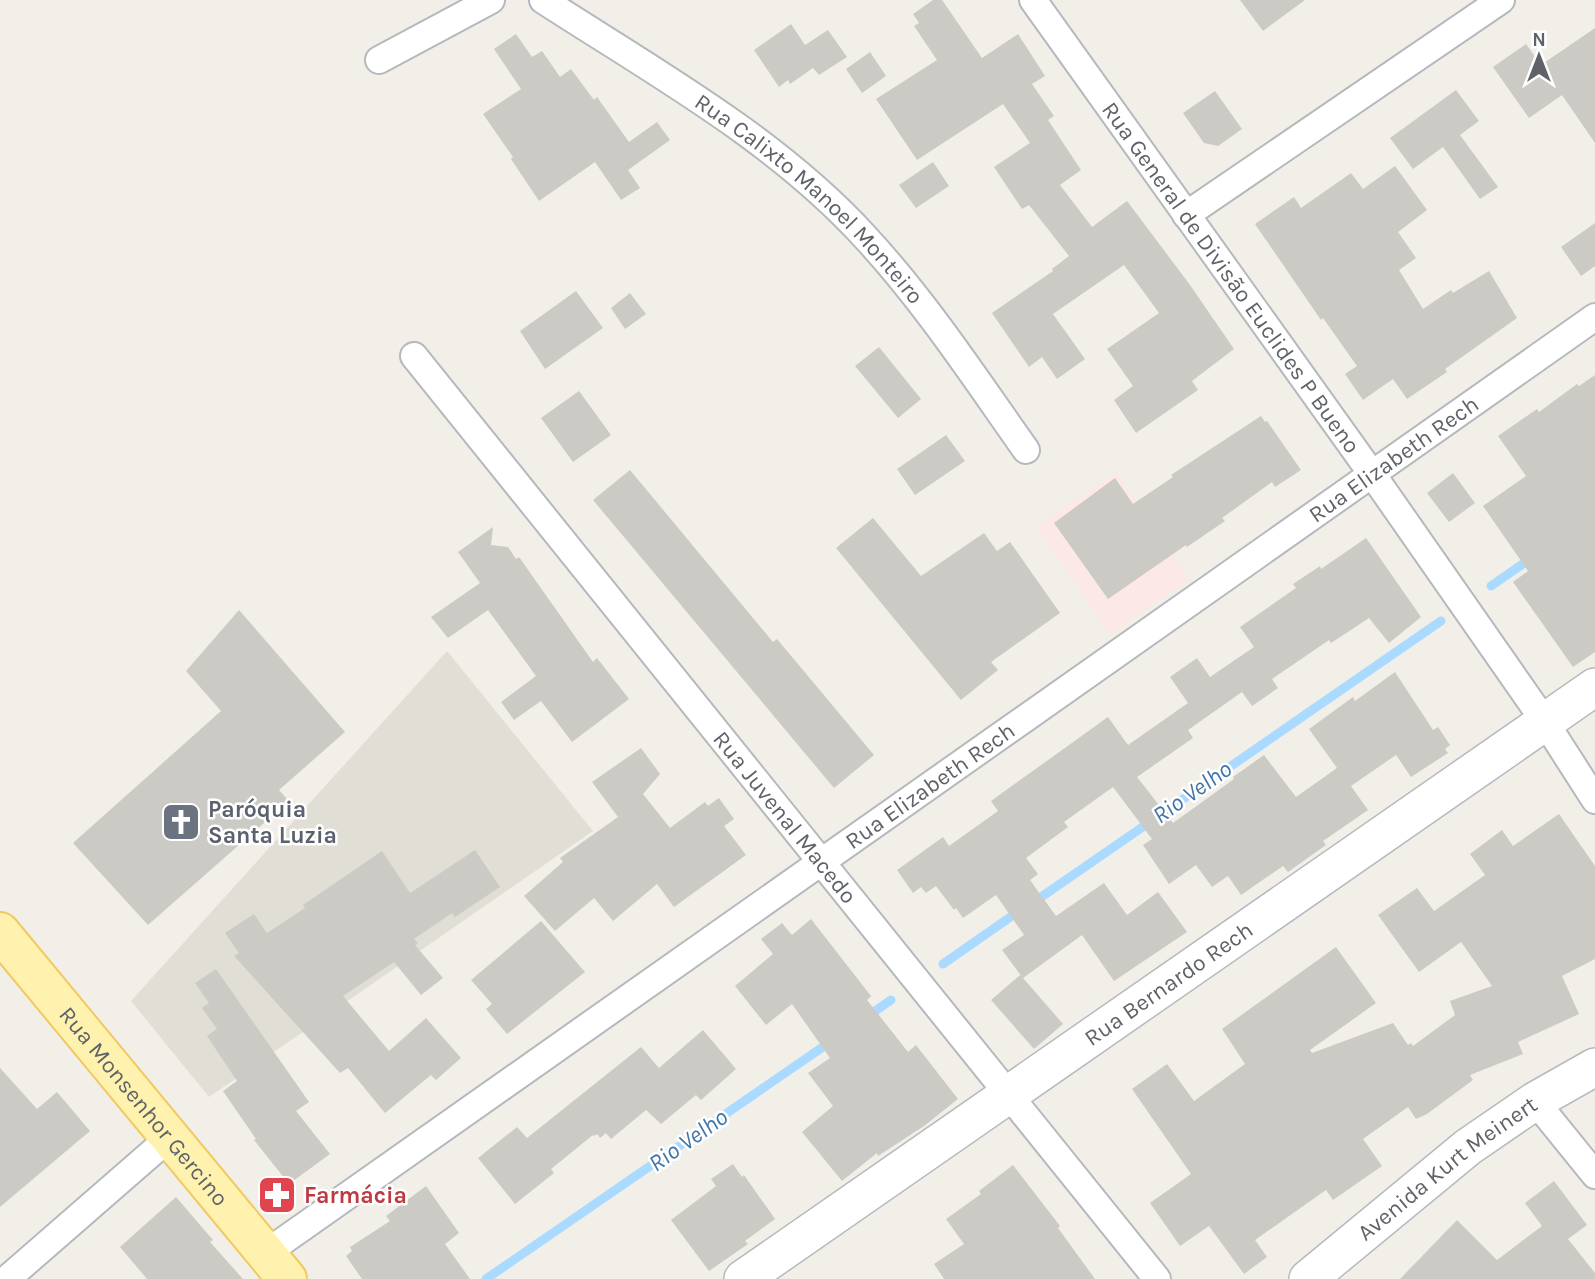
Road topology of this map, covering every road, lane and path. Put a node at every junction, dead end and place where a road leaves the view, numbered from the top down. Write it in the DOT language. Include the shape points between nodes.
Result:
graph roads {
  1 [pos="491,0"];
  2 [pos="543,0"];
  3 [pos="1033,0"];
  4 [pos="1501,0"];
  5 [pos="379,60"];
  6 [pos="1186,215"];
  7 [pos="1595,317"];
  8 [pos="414,356"];
  9 [pos="1026,450"];
  10 [pos="1372,474"];
  11 [pos="1595,687"];
  12 [pos="1545,722"];
  13 [pos="1595,800"];
  14 [pos="821,862"];
  15 [pos="0,932"];
  16 [pos="1595,1067"];
  17 [pos="1009,1094"];
  18 [pos="1535,1101"];
  19 [pos="170,1137"];
  20 [pos="1595,1175"];
  21 [pos="276,1266"];
  22 [pos="1317,1277"];
  23 [pos="7,1279"];
  24 [pos="743,1279"];
  25 [pos="1157,1279"];
  1 -- 5 [label="street"];
  2 -- 9 [label="street, Rua Calixto Manoel Monteiro" via="752,138 834,206 904,283"];
  3 -- 6 [label="street, Rua General de Divisão Euclides P Bueno"];
  4 -- 6 [label="street"];
  6 -- 10 [label="street, Rua General de Divisão Euclides P Bueno"];
  7 -- 10 [label="street, Rua Elizabeth Rech"];
  8 -- 14 [label="street, Rua Juvenal Macedo"];
  10 -- 12 [label="street, Rua General de Divisão Euclides P Bueno"];
  10 -- 14 [label="street, Rua Elizabeth Rech"];
  11 -- 12 [label="main road, Rua Bernardo Rech"];
  12 -- 13 [label="street, Rua General de Divisão Euclides P Bueno"];
  12 -- 17 [label="main road, Rua Bernardo Rech"];
  14 -- 17 [label="street, Rua Juvenal Macedo"];
  14 -- 21 [label="street, Rua Elizabeth Rech"];
  15 -- 19 [label="main road, Rua Monsenhor Gercino"];
  16 -- 18 [label="main road, Avenida Kurt Meinert"];
  17 -- 24 [label="main road, Rua Bernardo Rech"];
  17 -- 25 [label="street, Rua Juvenal Macedo"];
  18 -- 20 [label="street"];
  18 -- 22 [label="main road, Avenida Kurt Meinert" via="1438,1170"];
  19 -- 21 [label="main road, Rua Monsenhor Gercino"];
  19 -- 23 [label="street"];
}
